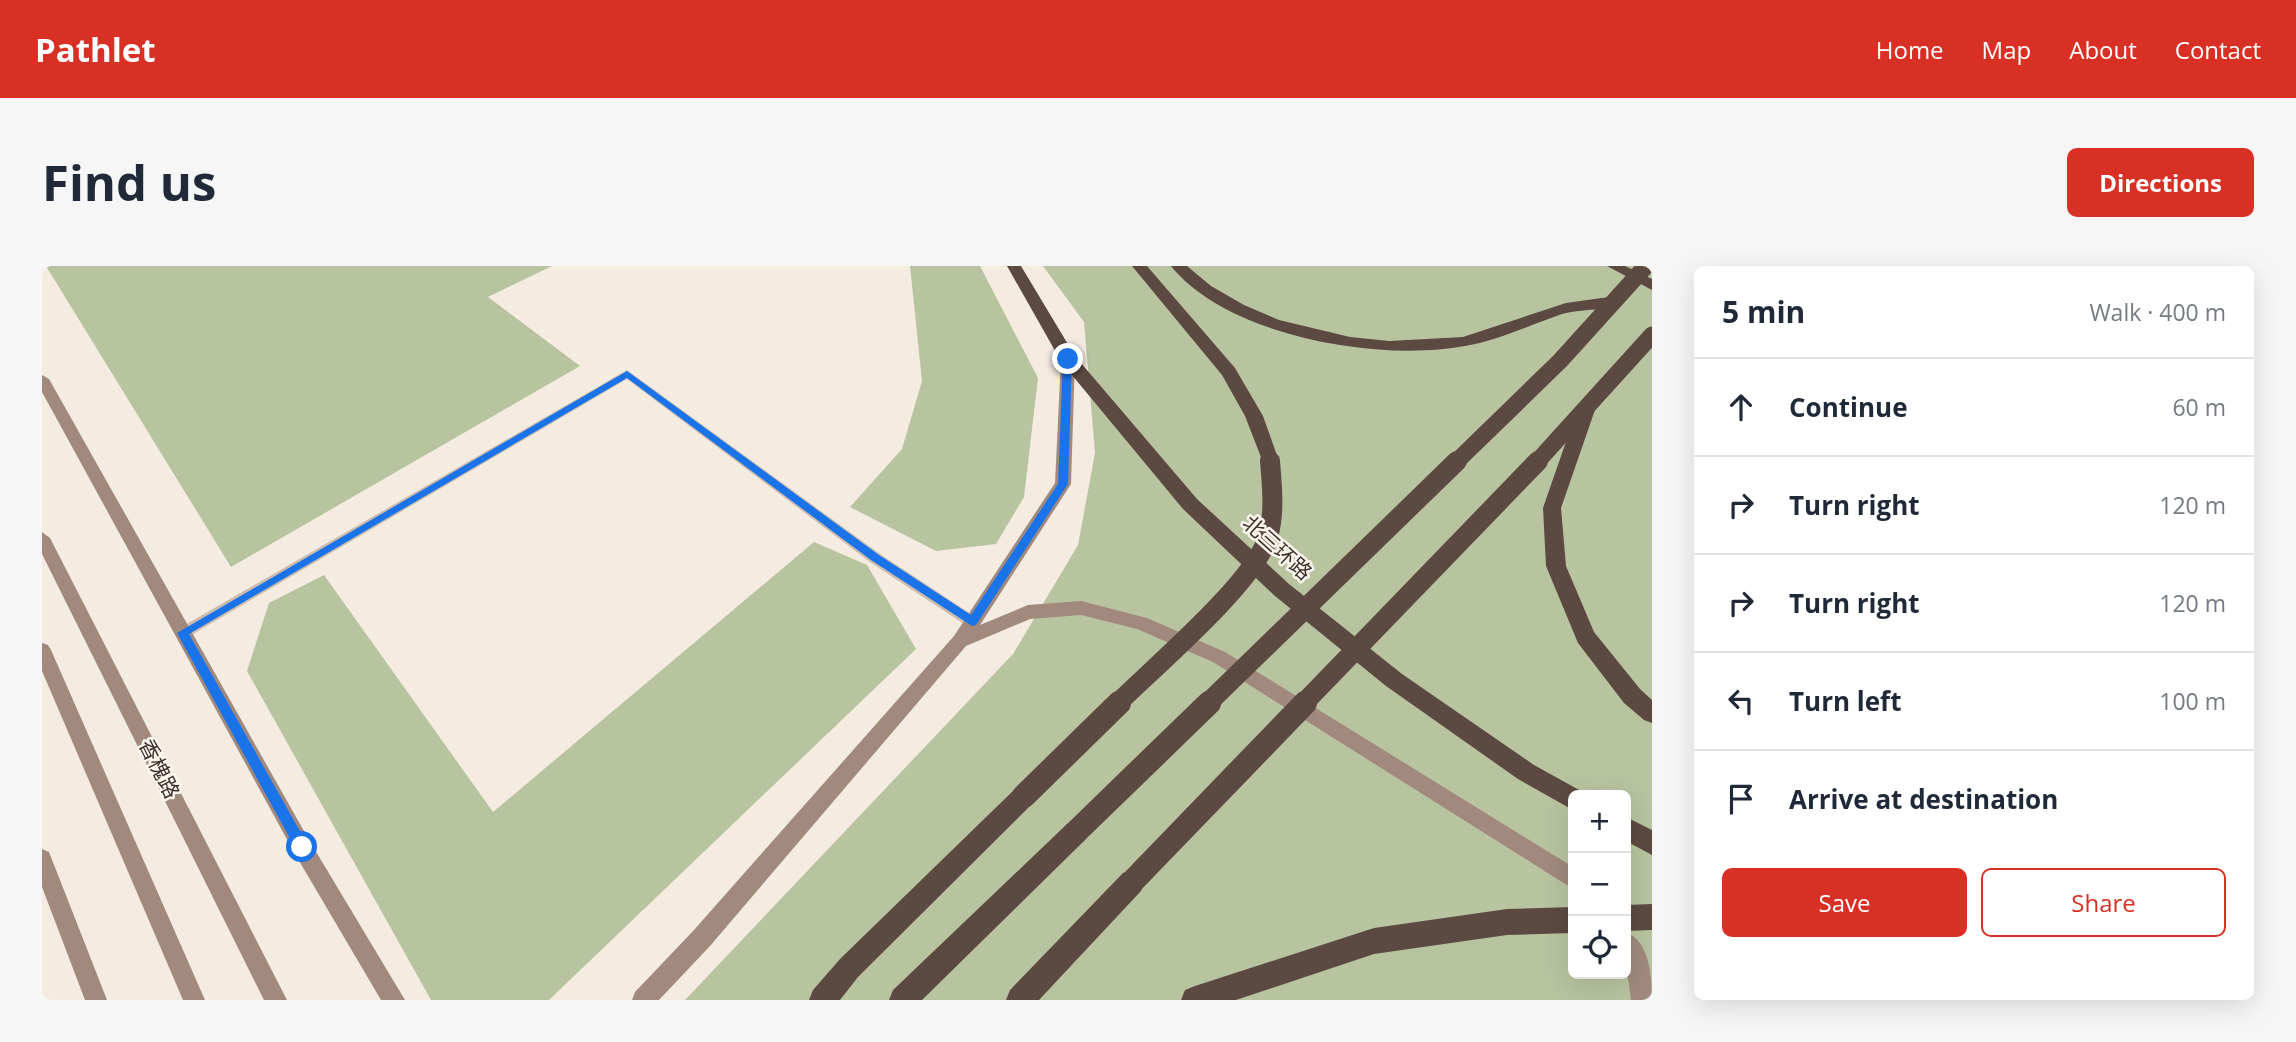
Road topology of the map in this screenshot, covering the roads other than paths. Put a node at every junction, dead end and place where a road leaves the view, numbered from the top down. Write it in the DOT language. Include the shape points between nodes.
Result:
graph roads {
  1 [pos="1014,266"];
  2 [pos="1139,266"];
  3 [pos="1178,266"];
  4 [pos="1614,266"];
  5 [pos="1637,266"];
  6 [pos="1646,266"];
  7 [pos="1652,276"];
  8 [pos="1652,285"];
  9 [pos="1616,301"];
  10 [pos="1652,335"];
  11 [pos="1068,359"];
  12 [pos="42,379"];
  13 [pos="1587,407"];
  14 [pos="42,538"];
  15 [pos="972,622"];
  16 [pos="183,633"];
  17 [pos="960,641"];
  18 [pos="42,650"];
  19 [pos="1652,713"];
  20 [pos="1568,796"];
  21 [pos="1631,831"];
  22 [pos="1652,843"];
  23 [pos="42,859"];
  24 [pos="1568,876"];
  25 [pos="1652,917"];
  26 [pos="1631,918"];
  27 [pos="1568,920"];
  28 [pos="1631,951"];
  29 [pos="96,1000"];
  30 [pos="194,1000"];
  31 [pos="275,1000"];
  32 [pos="394,1000"];
  33 [pos="643,1000"];
  34 [pos="823,1000"];
  35 [pos="903,1000"];
  36 [pos="1020,1000"];
  37 [pos="1195,1000"];
  38 [pos="1642,1000"];
  1 -- 11 [label="highway, 北三环路"];
  2 -- 34 [label="highway, bridge" via="1228,372 1254,416 1270,461 1273,498 1268,538 1244,579 849,968"];
  3 -- 9 [label="highway" via="1240,308 1280,325 1322,337 1390,346 1462,342 1561,309"];
  4 -- 8 [label="highway"];
  5 -- 7 [label="highway"];
  6 -- 9 [label="highway, bridge"];
  9 -- 35 [label="highway, bridge" via="1550,371"];
  10 -- 13 [label="highway, bridge"];
  11 -- 15 [label="main road" via="1063,484"];
  11 -- 20 [label="highway, 北三环路" via="1190,504 1282,590 1395,680"];
  12 -- 16 [label="main road"];
  13 -- 19 [label="highway" via="1552,508 1556,566 1585,637 1632,696"];
  13 -- 36 [label="highway, bridge"];
  14 -- 31 [label="main road, 香槐路"];
  15 -- 16 [label="lane" via="875,558 627,374"];
  15 -- 17 [label="main road"];
  16 -- 32 [label="main road"];
  17 -- 24 [label="main road" via="1028,612 1081,608 1141,623 1219,657"];
  17 -- 33 [label="main road"];
  18 -- 30 [label="main road"];
  21 -- 22 [label="highway"];
  23 -- 29 [label="main road"];
  25 -- 26 [label="highway"];
  27 -- 37 [label="highway" via="1507,922 1374,941"];
  28 -- 38 [label="main road" via="1637,960"];
}
